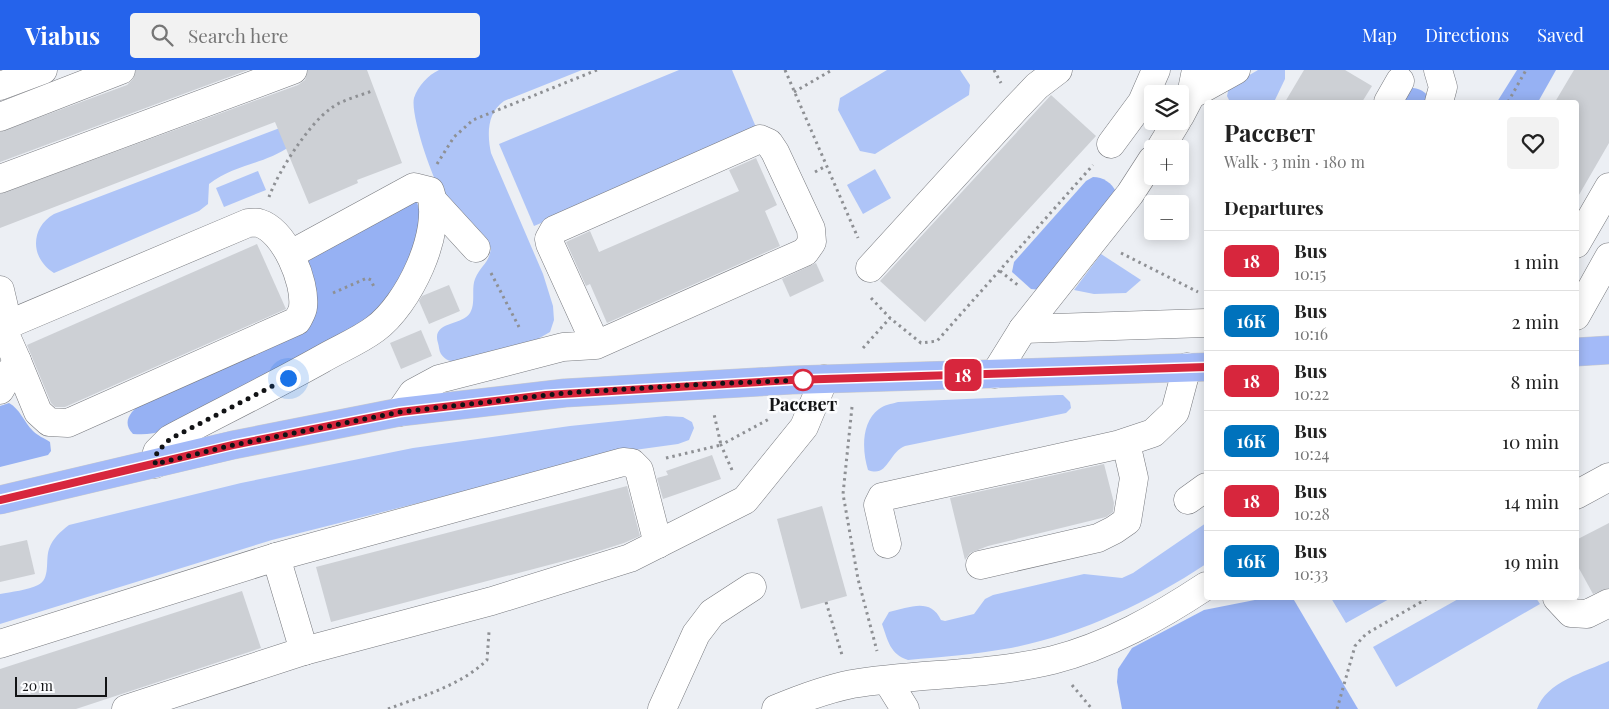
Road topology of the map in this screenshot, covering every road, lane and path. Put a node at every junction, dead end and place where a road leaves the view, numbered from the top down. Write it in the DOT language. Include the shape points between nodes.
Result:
graph roads {
  1 [pos="43,70"];
  2 [pos="121,70"];
  3 [pos="293,70"];
  4 [pos="597,70"];
  5 [pos="785,70"];
  6 [pos="832,70"];
  7 [pos="1058,70"];
  8 [pos="1156,70"];
  9 [pos="1236,70"];
  10 [pos="1438,70"];
  11 [pos="1526,70"];
  12 [pos="0,86"];
  13 [pos="372,91"];
  14 [pos="794,92"];
  15 [pos="1189,94"];
  16 [pos="1440,100"];
  17 [pos="1509,100"];
  18 [pos="0,117"];
  19 [pos="1111,144"];
  20 [pos="1144,172"];
  21 [pos="0,179"];
  22 [pos="1609,188"];
  23 [pos="427,194"];
  24 [pos="259,223"];
  25 [pos="1579,239"];
  26 [pos="1094,240"];
  27 [pos="860,242"];
  28 [pos="476,248"];
  29 [pos="291,254"];
  30 [pos="1609,257"];
  31 [pos="870,268"];
  32 [pos="0,290"];
  33 [pos="1204,295"];
  34 [pos="1579,311"];
  35 [pos="890,318"];
  36 [pos="1204,323"];
  37 [pos="1,329"];
  38 [pos="1022,330"];
  39 [pos="596,345"];
  40 [pos="862,349"];
  41 [pos="1609,350"];
  42 [pos="1579,352"];
  43 [pos="16,361"];
  44 [pos="1196,367"];
  45 [pos="994,374"];
  46 [pos="854,378"];
  47 [pos="824,379"];
  48 [pos="0,390"];
  49 [pos="400,412"];
  50 [pos="1126,443"];
  51 [pos="721,445"];
  52 [pos="632,463"];
  53 [pos="155,464"];
  54 [pos="1609,477"];
  55 [pos="1579,493"];
  56 [pos="0,500"];
  57 [pos="658,544"];
  58 [pos="887,544"];
  59 [pos="276,557"];
  60 [pos="980,565"];
  61 [pos="752,587"];
  62 [pos="1204,587"];
  63 [pos="1425,600"];
  64 [pos="1560,600"];
  65 [pos="826,602"];
  66 [pos="1609,603"];
  67 [pos="488,637"];
  68 [pos="873,639"];
  69 [pos="0,644"];
  70 [pos="304,651"];
  71 [pos="887,680"];
  72 [pos="851,685"];
  73 [pos="789,707"];
  74 [pos="126,709"];
  75 [pos="388,709"];
  76 [pos="662,709"];
  77 [pos="905,709"];
  78 [pos="1337,709"];
  1 -- 12 [label="street"];
  2 -- 18 [label="street"];
  3 -- 21 [label="street"];
  4 -- 23 [label="path" via="473,120 454,137"];
  5 -- 14 [label="path"];
  6 -- 14 [label="path"];
  7 -- 31 [label="street" via="1016,108"];
  8 -- 19 [label="street" via="1142,102"];
  9 -- 15 [label="street"];
  10 -- 16 [label="street" via="1443,87"];
  11 -- 17 [label="path"];
  13 -- 24 [label="path" via="329,109 309,131 282,168"];
  14 -- 27 [label="path"];
  19 -- 35 [label="path" via="937,341 921,343"];
  20 -- 26 [label="street"];
  22 -- 25 [label="street"];
  23 -- 28 [label="street"];
  23 -- 29 [label="street" via="414,187"];
  23 -- 53 [label="street" via="431,230 424,256 418,274 391,315 375,330 170,439 157,452"];
  24 -- 29 [label="street" via="273,231"];
  24 -- 37 [label="street" via="248,224"];
  26 -- 33 [label="path"];
  26 -- 38 [label="street"];
  29 -- 43 [label="street" via="301,282 303,307 297,321 86,416 61,424 44,418 38,412"];
  30 -- 34 [label="street"];
  31 -- 35 [label="path" via="865,280 867,295"];
  32 -- 37 [label="street" via="4,307"];
  35 -- 40 [label="path"];
  36 -- 38 [label="street"];
  37 -- 43 [label="street"];
  38 -- 45 [label="street"];
  39 -- 39 [label="street" via="805,252 812,242 811,229 769,143 760,139 554,230 550,244"];
  39 -- 49 [label="street" via="563,346 439,379 413,392"];
  41 -- 42 [label="main road"];
  43 -- 48 [label="street"];
  44 -- 45 [label="main road"];
  44 -- 50 [label="street" via="1175,412 1153,433"];
  45 -- 46 [label="main road"];
  46 -- 47 [label="main road"];
  46 -- 68 [label="path" via="843,494 858,579"];
  47 -- 49 [label="main road" via="565,393"];
  47 -- 57 [label="street" via="804,427 745,500"];
  49 -- 53 [label="main road"];
  50 -- 58 [label="street" via="882,497 878,505"];
  50 -- 60 [label="street" via="1134,478 1127,521 1098,538"];
  51 -- 52 [label="path"];
  52 -- 57 [label="street" via="639,470"];
  52 -- 59 [label="street" via="622,462"];
  53 -- 56 [label="main road"];
  54 -- 55 [label="street"];
  57 -- 70 [label="street" via="630,558 492,602"];
  59 -- 69 [label="street"];
  59 -- 70 [label="street"];
  61 -- 76 [label="street" via="712,613 696,634"];
  62 -- 71 [label="street" via="1126,633 1051,660"];
  63 -- 78 [label="path" via="1366,634 1355,646"];
  64 -- 66 [label="street" via="1571,613 1587,614"];
  65 -- 72 [label="path"];
  67 -- 75 [label="path" via="487,660 474,673"];
  70 -- 74 [label="street"];
  71 -- 72 [label="street"];
  71 -- 77 [label="street"];
  72 -- 73 [label="street"];
}
